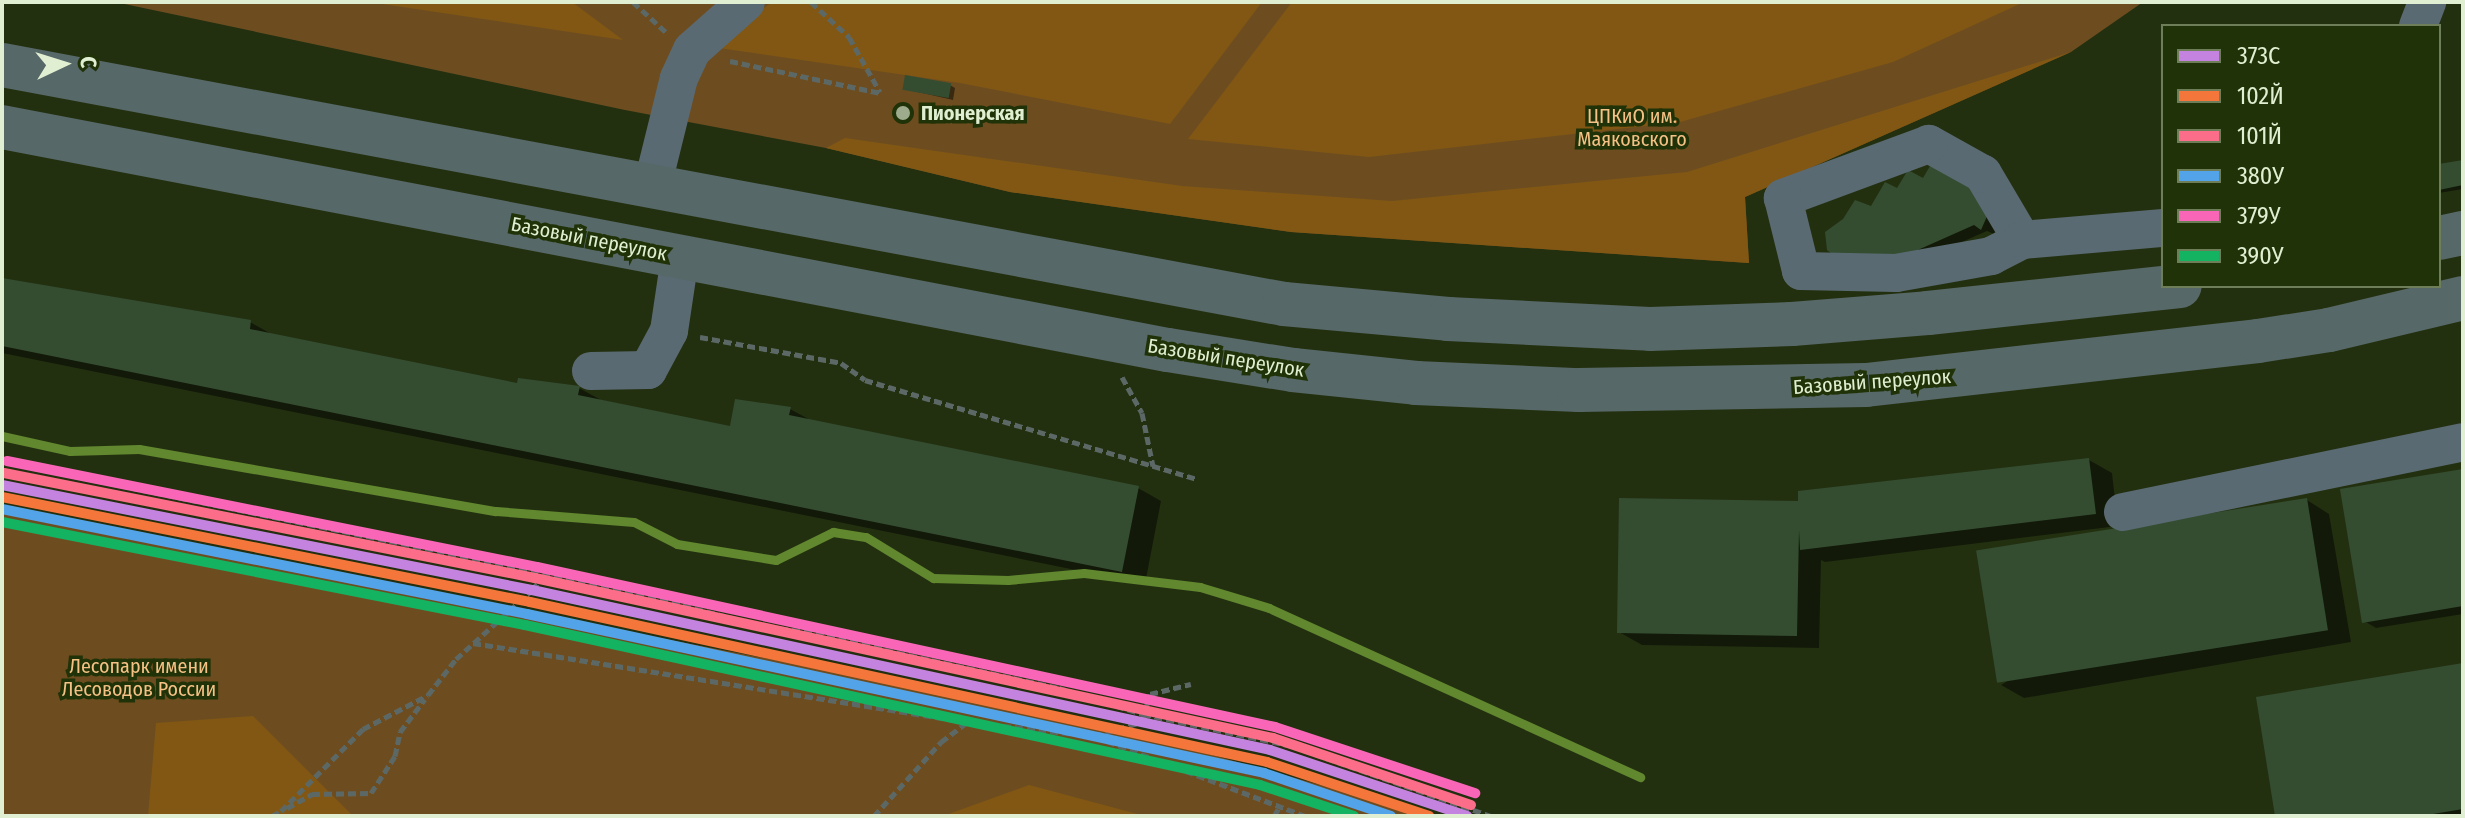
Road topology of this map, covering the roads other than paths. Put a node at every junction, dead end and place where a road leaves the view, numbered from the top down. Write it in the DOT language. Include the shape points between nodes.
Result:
graph roads {
  1 [pos="746,2"];
  2 [pos="2427,2"];
  3 [pos="2419,24"];
  4 [pos="2,65"];
  5 [pos="2,127"];
  6 [pos="652,187"];
  7 [pos="2161,228"];
  8 [pos="2463,233"];
  9 [pos="2441,238"];
  10 [pos="2022,240"];
  11 [pos="680,257"];
  12 [pos="2161,288"];
  13 [pos="2463,298"];
  14 [pos="591,371"];
  15 [pos="2463,442"];
  16 [pos="2123,512"];
  1 -- 6 [label="lane" via="692,50 679,78"];
  2 -- 3 [label="lane"];
  4 -- 6 [label="main road"];
  5 -- 11 [label="main road, Базовый переулок"];
  6 -- 12 [label="main road" via="1284,304 1448,319 1650,329 1792,324"];
  7 -- 10 [label="lane"];
  8 -- 9 [label="main road"];
  10 -- 10 [label="lane" via="1991,256 1896,273 1801,271 1783,198 1929,144 1983,174"];
  11 -- 13 [label="main road, Базовый переулок" via="1293,370 1416,383 1579,390 1866,385 2258,341"];
  11 -- 14 [label="lane" via="669,331 648,370"];
  15 -- 16 [label="lane"];
}
